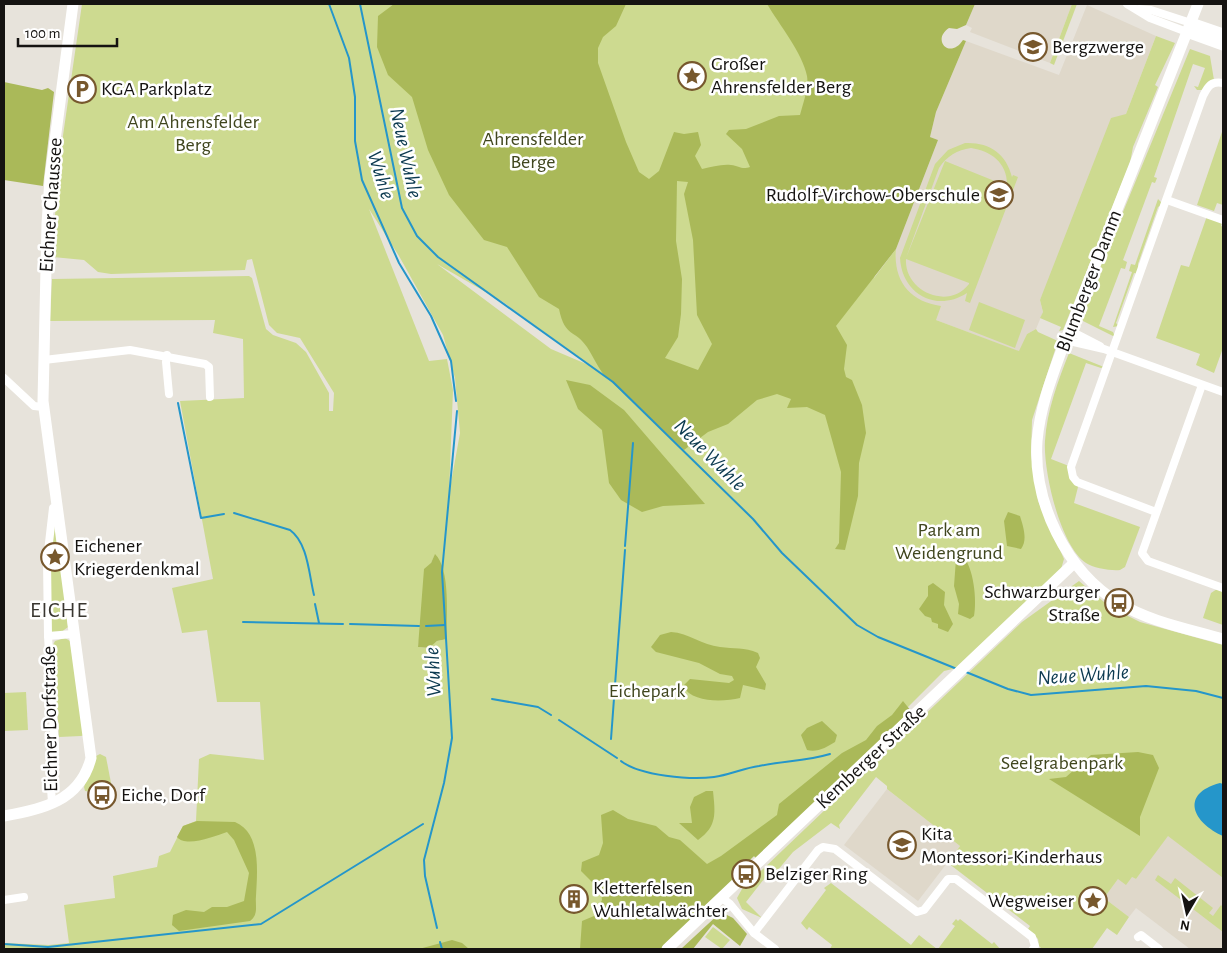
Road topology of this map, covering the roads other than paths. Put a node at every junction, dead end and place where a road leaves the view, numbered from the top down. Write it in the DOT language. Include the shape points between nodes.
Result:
graph roads {
  1 [pos="73,4"];
  2 [pos="1127,4"];
  3 [pos="1198,4"];
  4 [pos="1140,7"];
  5 [pos="1189,28"];
  6 [pos="1223,34"];
  7 [pos="1223,45"];
  8 [pos="1219,83"];
  9 [pos="1167,200"];
  10 [pos="1223,220"];
  11 [pos="1067,335"];
  12 [pos="1113,352"];
  13 [pos="167,355"];
  14 [pos="44,360"];
  15 [pos="4,378"];
  16 [pos="1202,385"];
  17 [pos="1223,392"];
  18 [pos="170,394"];
  19 [pos="210,397"];
  20 [pos="43,407"];
  21 [pos="53,508"];
  22 [pos="1156,512"];
  23 [pos="1074,563"];
  24 [pos="1223,588"];
  25 [pos="73,634"];
  26 [pos="48,636"];
  27 [pos="1223,640"];
  28 [pos="52,803"];
  29 [pos="4,816"];
  30 [pos="24,897"];
  31 [pos="722,898"];
  32 [pos="4,900"];
  33 [pos="754,933"];
  34 [pos="1138,936"];
  35 [pos="667,949"];
  36 [pos="775,949"];
  37 [pos="1033,949"];
  38 [pos="1159,949"];
  1 -- 14 [label="main road, Eichner Chaussee" via="46,224"];
  2 -- 4 [label="street"];
  3 -- 5 [label="main road, Blumberger Damm"];
  4 -- 5 [label="street"];
  5 -- 6 [label="main road"];
  5 -- 7 [label="main road"];
  5 -- 11 [label="main road, Blumberger Damm"];
  8 -- 9 [label="street" via="1208,86 1203,96"];
  9 -- 10 [label="street"];
  9 -- 12 [label="street"];
  11 -- 12 [label="street"];
  11 -- 23 [label="main road, Blumberger Damm" via="1044,398 1037,442 1038,468 1046,502 1056,531"];
  12 -- 16 [label="street"];
  12 -- 22 [label="street" via="1071,467 1073,477 1077,482"];
  13 -- 14 [label="street" via="130,350"];
  13 -- 18 [label="street"];
  13 -- 19 [label="street" via="209,367"];
  14 -- 20 [label="main road, Eichner Chaussee"];
  15 -- 20 [label="street" via="34,406"];
  16 -- 17 [label="street"];
  16 -- 22 [label="street"];
  20 -- 25 [label="main road, Eichner Dorfstraße" via="54,470"];
  21 -- 26 [label="street, Eichner Dorfstraße" via="47,560"];
  22 -- 24 [label="street" via="1142,553 1144,558"];
  23 -- 27 [label="main road, Blumberger Damm" via="1103,592 1130,609"];
  23 -- 31 [label="main road, Kemberger Straße"];
  25 -- 26 [label="street, Eichner Dorfstraße"];
  25 -- 28 [label="main road, Eichner Dorfstraße" via="91,758 77,788"];
  26 -- 28 [label="street, Eichner Dorfstraße" via="55,749"];
  28 -- 29 [label="main road, Eichner Dorfstraße"];
  30 -- 32 [label="street"];
  31 -- 33 [label="street"];
  31 -- 35 [label="main road, Kemberger Straße"];
  33 -- 36 [label="street"];
  33 -- 37 [label="street" via="818,850 827,847 835,849 917,912 924,910 948,879 956,879 1032,937 1035,942"];
  34 -- 38 [label="street"];
}
